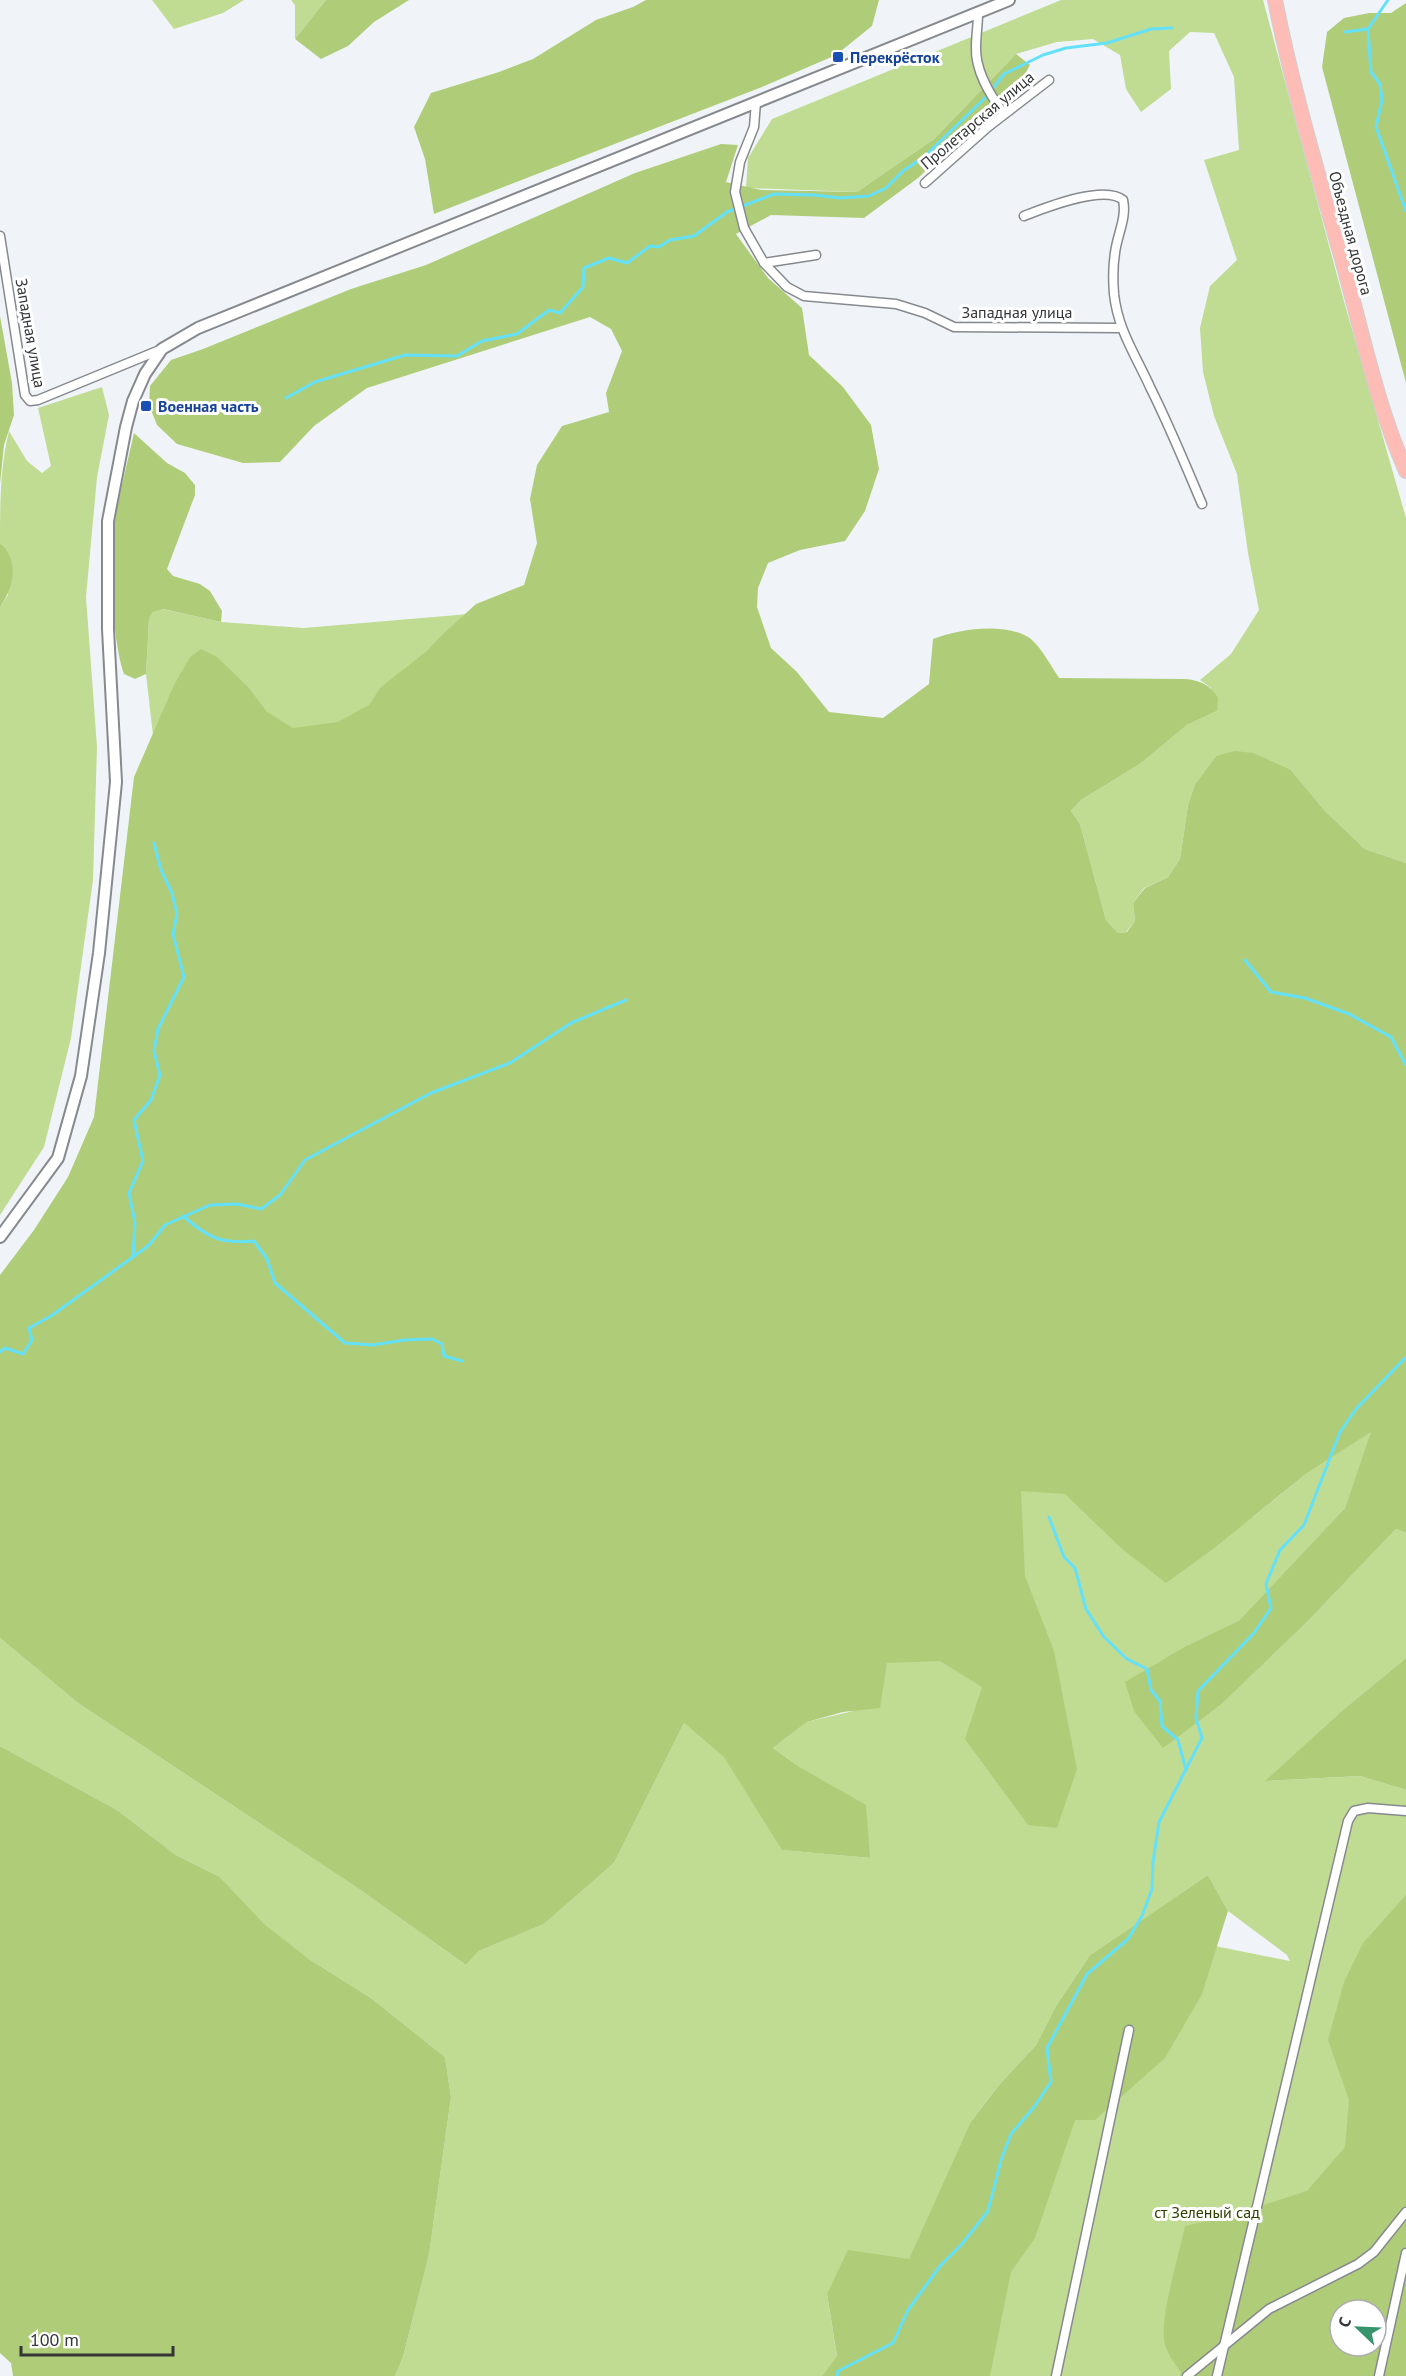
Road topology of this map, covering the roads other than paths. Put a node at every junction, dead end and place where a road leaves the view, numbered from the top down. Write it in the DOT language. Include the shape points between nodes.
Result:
graph roads {
  1 [pos="1009,0"];
  2 [pos="1275,0"];
  3 [pos="978,13"];
  4 [pos="1049,80"];
  5 [pos="756,102"];
  6 [pos="1004,114"];
  7 [pos="926,183"];
  8 [pos="1024,216"];
  9 [pos="0,236"];
  10 [pos="816,255"];
  11 [pos="764,263"];
  12 [pos="1120,328"];
  13 [pos="162,350"];
  14 [pos="1406,471"];
  15 [pos="1202,504"];
  16 [pos="0,1237"];
  17 [pos="1406,1811"];
  18 [pos="1129,2030"];
  19 [pos="1406,2212"];
  20 [pos="1406,2253"];
  21 [pos="1223,2346"];
  22 [pos="1056,2376"];
  23 [pos="1187,2376"];
  24 [pos="1217,2376"];
  25 [pos="1379,2376"];
  1 -- 3 [label="street"];
  2 -- 14 [label="main road, Объездная дорога" via="1288,64 1360,325"];
  3 -- 5 [label="street"];
  3 -- 6 [label="street" via="978,66"];
  4 -- 6 [label="street, Пролетарская улица"];
  5 -- 11 [label="street, Западная улица" via="754,127 740,162 735,192 744,228"];
  5 -- 13 [label="street" via="198,328"];
  6 -- 7 [label="street, Пролетарская улица"];
  8 -- 12 [label="street" via="1057,202 1099,195 1114,195 1123,200 1123,222 1114,254 1114,293"];
  9 -- 13 [label="street, Западная улица" via="25,395 30,401"];
  10 -- 11 [label="street"];
  11 -- 12 [label="street, Западная улица" via="787,287 804,296 896,304 954,327"];
  12 -- 15 [label="street" via="1170,428"];
  13 -- 16 [label="street" via="133,401 108,521 108,629 116,782 99,953 81,1076 58,1158"];
  17 -- 21 [label="street" via="1368,1808 1354,1811 1348,1821"];
  18 -- 22 [label="street"];
  19 -- 21 [label="street" via="1374,2252 1358,2264 1269,2308"];
  20 -- 25 [label="street"];
  21 -- 23 [label="street"];
  21 -- 24 [label="street"];
}
